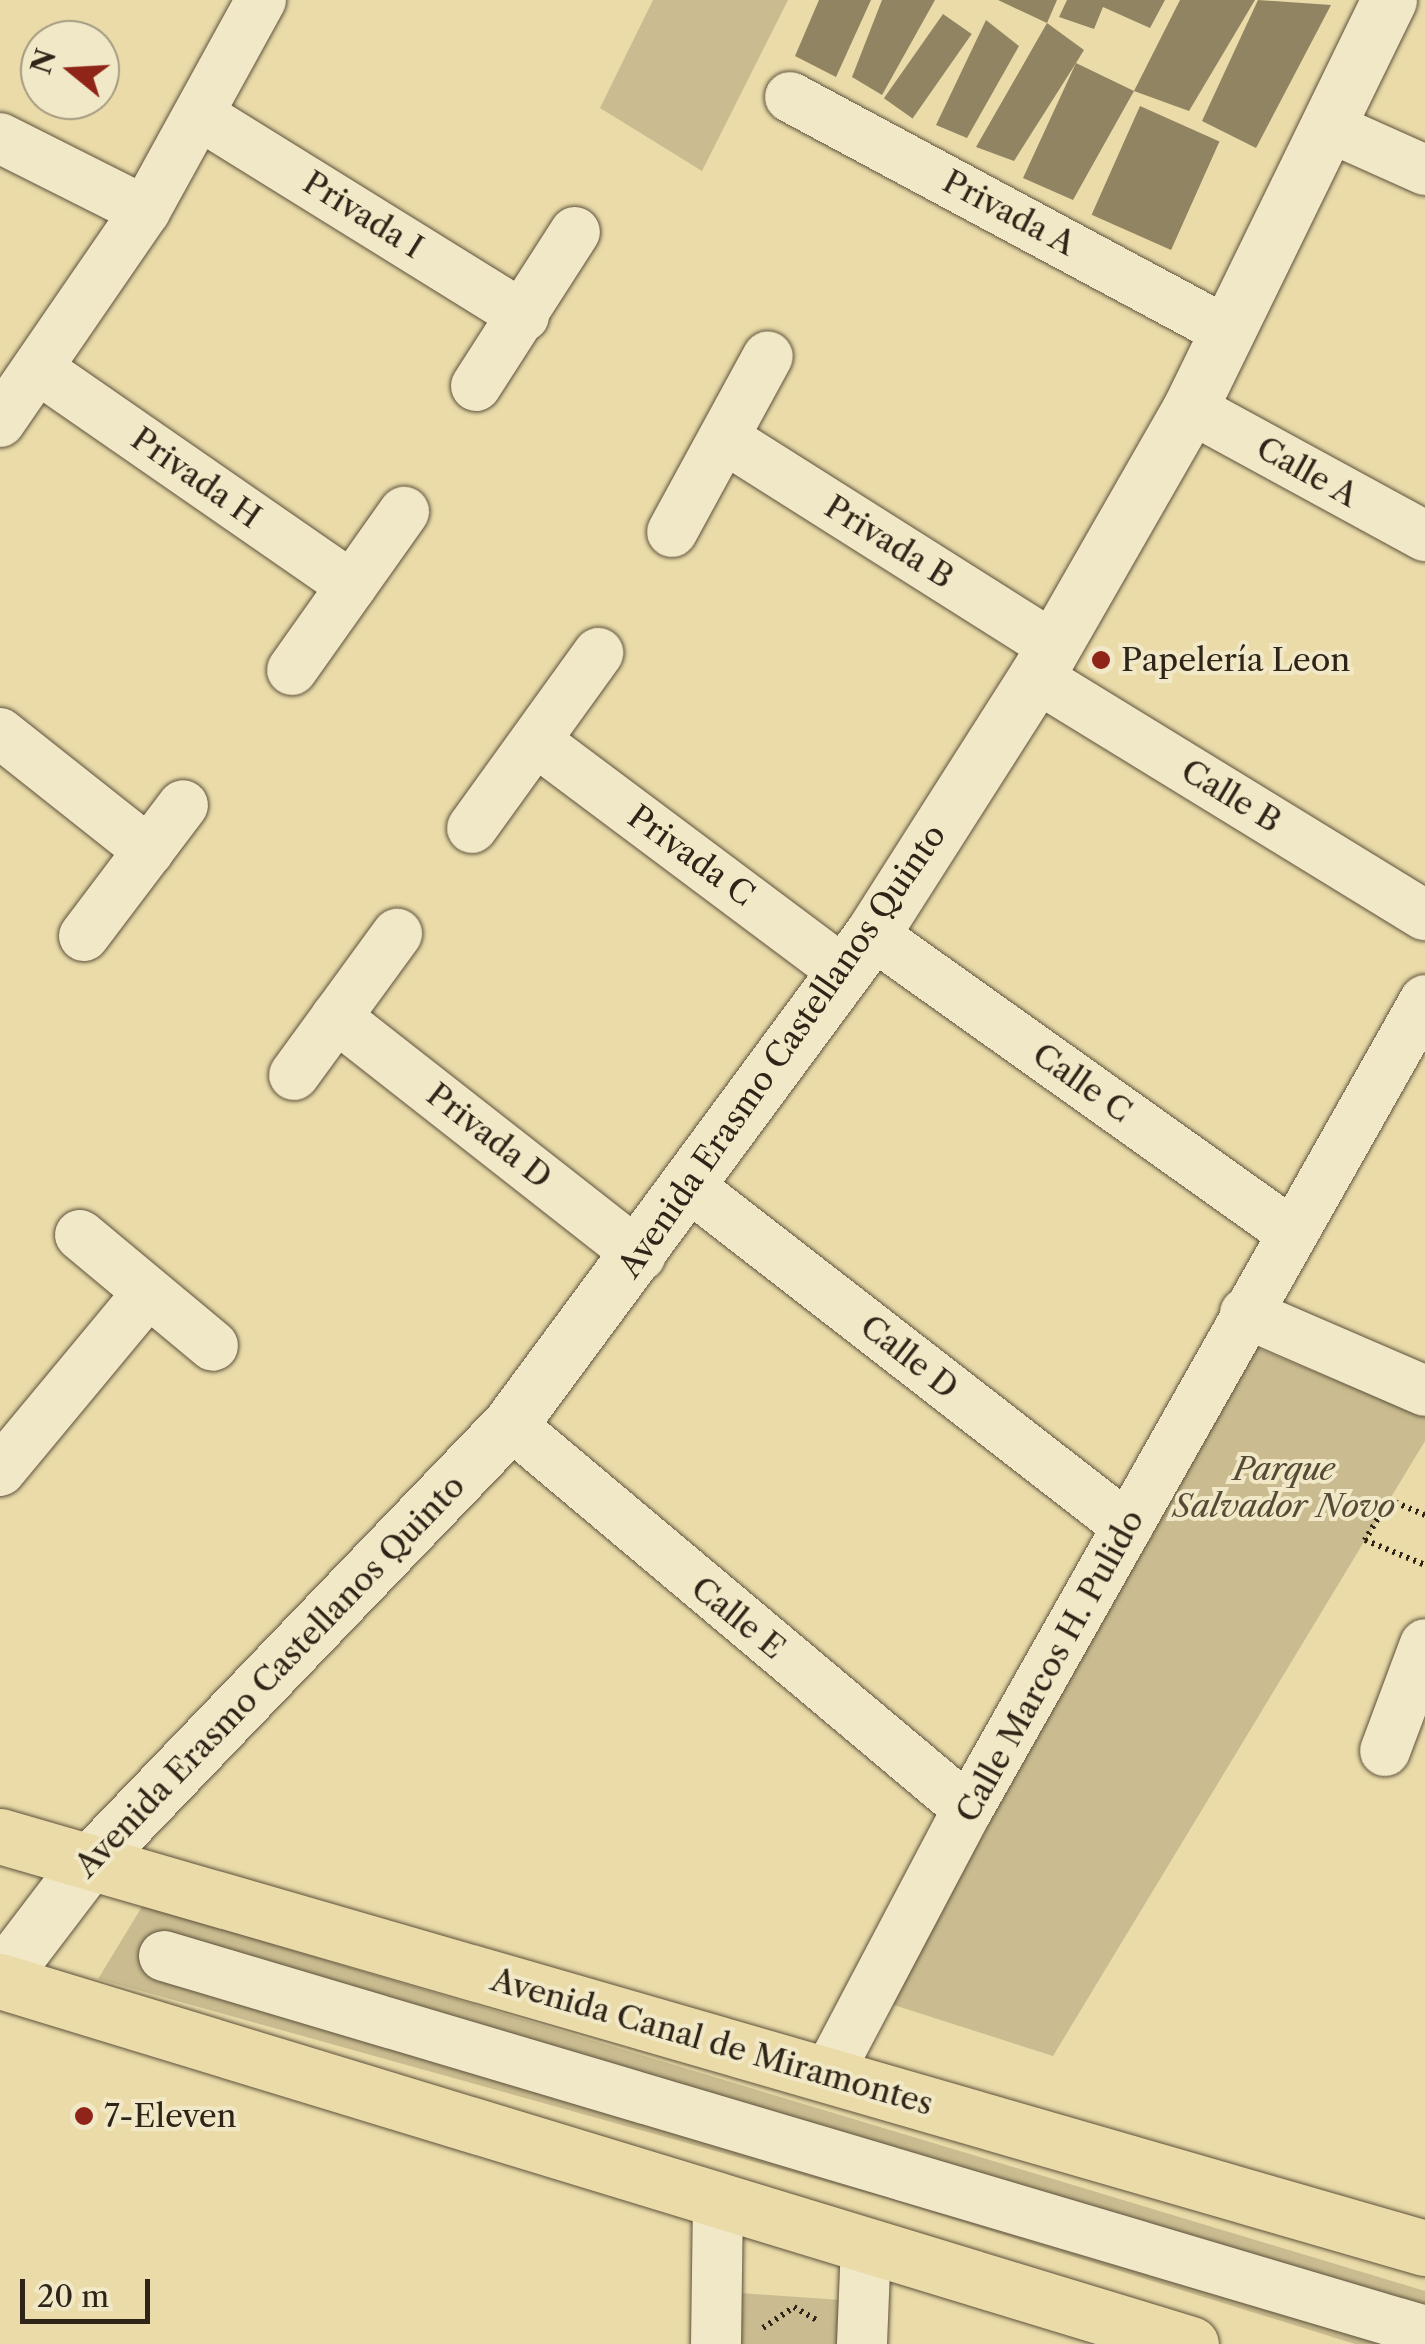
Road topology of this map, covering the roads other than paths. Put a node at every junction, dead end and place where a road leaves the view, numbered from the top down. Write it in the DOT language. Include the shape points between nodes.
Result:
graph roads {
  1 [pos="260,0"];
  2 [pos="1389,0"];
  3 [pos="790,97"];
  4 [pos="201,116"];
  5 [pos="1331,128"];
  6 [pos="0,138"];
  7 [pos="1425,170"];
  8 [pos="144,212"];
  9 [pos="574,232"];
  10 [pos="524,316"];
  11 [pos="1228,332"];
  12 [pos="768,356"];
  13 [pos="40,370"];
  14 [pos="476,386"];
  15 [pos="1190,408"];
  16 [pos="0,422"];
  17 [pos="724,438"];
  18 [pos="404,512"];
  19 [pos="672,532"];
  20 [pos="1425,536"];
  21 [pos="352,586"];
  22 [pos="598,653"];
  23 [pos="1045,661"];
  24 [pos="292,670"];
  25 [pos="0,734"];
  26 [pos="536,742"];
  27 [pos="183,804"];
  28 [pos="472,828"];
  29 [pos="149,851"];
  30 [pos="1425,915"];
  31 [pos="397,934"];
  32 [pos="84,936"];
  33 [pos="858,953"];
  34 [pos="1425,1000"];
  35 [pos="336,1017"];
  36 [pos="294,1074"];
  37 [pos="690,1187"];
  38 [pos="1292,1233"];
  39 [pos="80,1235"];
  40 [pos="640,1256"];
  41 [pos="148,1294"];
  42 [pos="1245,1313"];
  43 [pos="214,1346"];
  44 [pos="1425,1391"];
  45 [pos="510,1424"];
  46 [pos="0,1471"];
  47 [pos="1128,1527"];
  48 [pos="1425,1644"];
  49 [pos="1414,1706"];
  50 [pos="1385,1751"];
  51 [pos="968,1809"];
  52 [pos="0,1836"];
  53 [pos="86,1865"];
  54 [pos="164,1956"];
  55 [pos="0,1980"];
  56 [pos="828,2074"];
  57 [pos="718,2201"];
  58 [pos="866,2245"];
  59 [pos="1425,2248"];
  60 [pos="1425,2331"];
  61 [pos="847,2336"];
  62 [pos="716,2344"];
  63 [pos="1191,2344"];
  1 -- 4 [label="street"];
  2 -- 5 [label="street, Avenida Erasmo Castellanos Quinto"];
  3 -- 11 [label="street, Privada A"];
  4 -- 8 [label="street"];
  4 -- 10 [label="street, Privada I"];
  5 -- 7 [label="street"];
  5 -- 11 [label="street, Avenida Erasmo Castellanos Quinto"];
  6 -- 8 [label="street"];
  8 -- 13 [label="street"];
  9 -- 10 [label="street"];
  10 -- 14 [label="street"];
  11 -- 15 [label="street, Avenida Erasmo Castellanos Quinto"];
  12 -- 17 [label="street"];
  13 -- 16 [label="street"];
  13 -- 21 [label="street, Privada H"];
  15 -- 20 [label="street, Calle A"];
  15 -- 23 [label="street, Avenida Erasmo Castellanos Quinto"];
  17 -- 19 [label="street"];
  17 -- 23 [label="street, Privada B"];
  18 -- 21 [label="street"];
  21 -- 24 [label="street"];
  22 -- 26 [label="street"];
  23 -- 30 [label="street, Calle B"];
  23 -- 33 [label="street, Avenida Erasmo Castellanos Quinto"];
  25 -- 29 [label="street"];
  26 -- 28 [label="street"];
  26 -- 33 [label="street, Privada C"];
  27 -- 29 [label="street"];
  29 -- 32 [label="street"];
  31 -- 35 [label="street"];
  33 -- 37 [label="street, Avenida Erasmo Castellanos Quinto"];
  33 -- 38 [label="street, Calle C"];
  34 -- 38 [label="street, Calle Marcos H. Pulido"];
  35 -- 36 [label="street"];
  35 -- 40 [label="street, Privada D"];
  37 -- 40 [label="street, Avenida Erasmo Castellanos Quinto"];
  37 -- 47 [label="street, Calle D"];
  38 -- 42 [label="street, Calle Marcos H. Pulido"];
  39 -- 41 [label="street"];
  40 -- 45 [label="street, Avenida Erasmo Castellanos Quinto"];
  41 -- 43 [label="street"];
  41 -- 46 [label="street"];
  42 -- 44 [label="street"];
  42 -- 47 [label="street, Calle Marcos H. Pulido"];
  45 -- 51 [label="street, Calle E"];
  45 -- 53 [label="street, Avenida Erasmo Castellanos Quinto"];
  47 -- 51 [label="street, Calle Marcos H. Pulido"];
  48 -- 49 [label="street"];
  49 -- 50 [label="street"];
  51 -- 56 [label="street, Calle Marcos H. Pulido"];
  52 -- 53 [label="main road, Avenida Canal de Miramontes"];
  53 -- 55 [label="street, Avenida Erasmo Castellanos Quinto"];
  53 -- 56 [label="main road, Avenida Canal de Miramontes"];
  54 -- 60 [label="street"];
  55 -- 57 [label="main road"];
  56 -- 59 [label="main road, Avenida Canal de Miramontes"];
  57 -- 58 [label="main road"];
  57 -- 62 [label="street"];
  58 -- 61 [label="street"];
  58 -- 63 [label="main road"];
}
